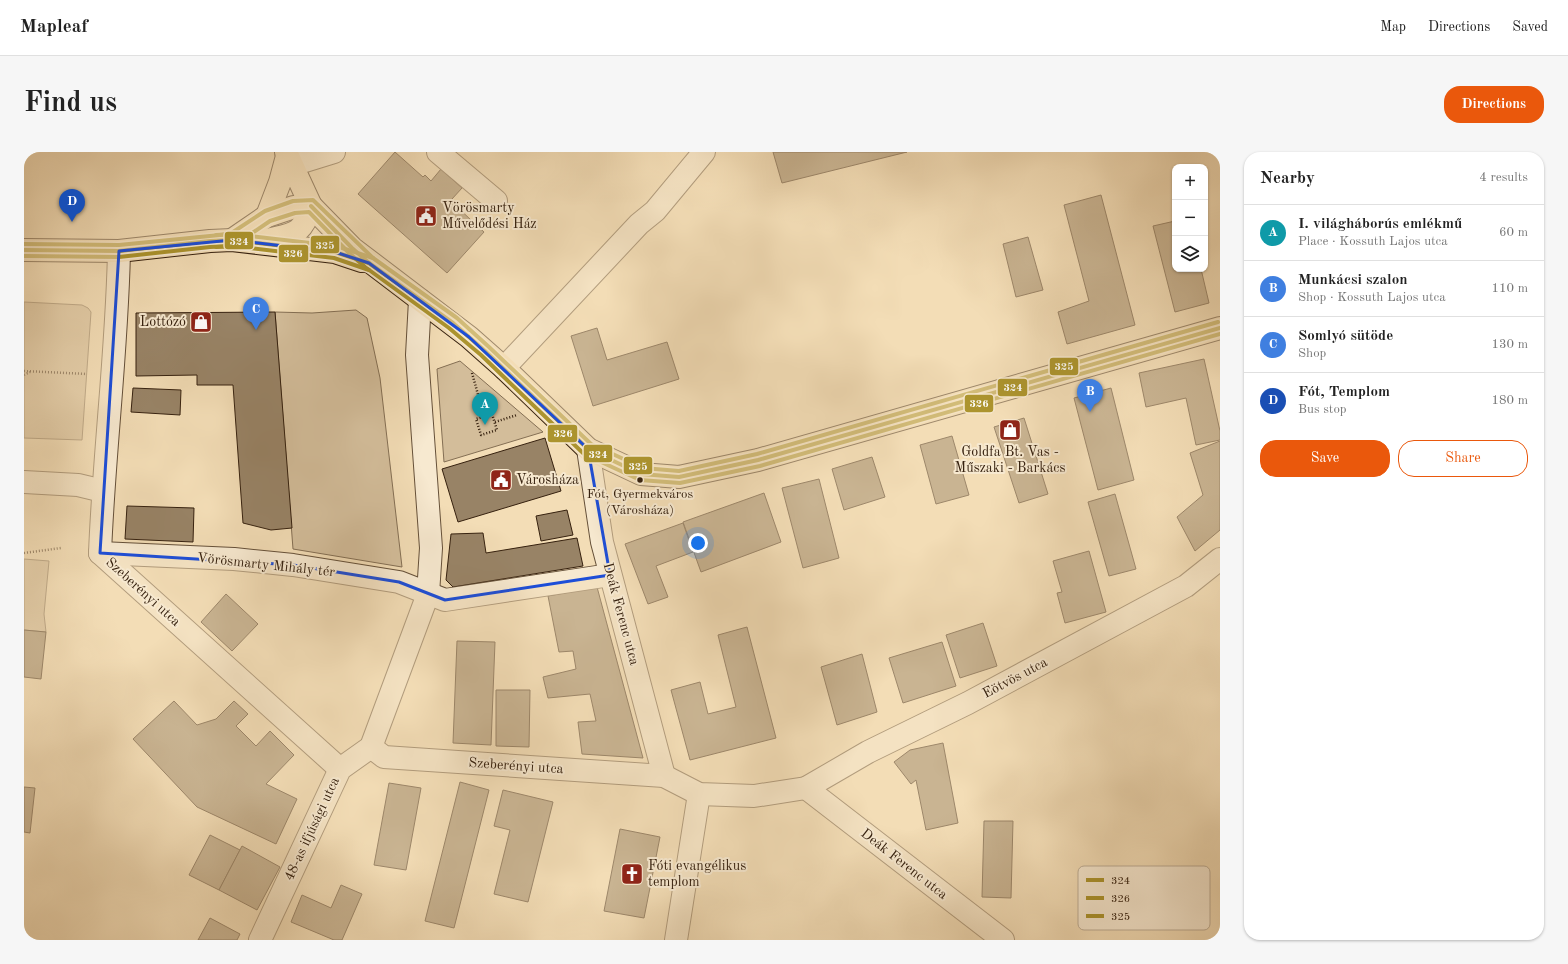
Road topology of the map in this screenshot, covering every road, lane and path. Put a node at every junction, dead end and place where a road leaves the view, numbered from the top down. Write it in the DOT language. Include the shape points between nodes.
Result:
graph roads {
  1 [pos="334,152"];
  2 [pos="438,152"];
  3 [pos="704,152"];
  4 [pos="288,158"];
  5 [pos="496,201"];
  6 [pos="310,206"];
  7 [pos="267,216"];
  8 [pos="232,240"];
  9 [pos="254,244"];
  10 [pos="24,250"];
  11 [pos="119,251"];
  12 [pos="369,263"];
  13 [pos="420,300"];
  14 [pos="1220,328"];
  15 [pos="504,368"];
  16 [pos="24,371"];
  17 [pos="30,371"];
  18 [pos="471,372"];
  19 [pos="113,374"];
  20 [pos="24,375"];
  21 [pos="524,412"];
  22 [pos="484,416"];
  23 [pos="495,422"];
  24 [pos="588,449"];
  25 [pos="24,482"];
  26 [pos="103,492"];
  27 [pos="61,548"];
  28 [pos="24,553"];
  29 [pos="100,553"];
  30 [pos="1220,559"];
  31 [pos="610,575"];
  32 [pos="428,594"];
  33 [pos="371,747"];
  34 [pos="340,769"];
  35 [pos="664,776"];
  36 [pos="806,788"];
  37 [pos="699,794"];
  38 [pos="260,940"];
  39 [pos="676,940"];
  40 [pos="1003,940"];
  1 -- 4 [label="street"];
  2 -- 5 [label="street"];
  3 -- 15 [label="street" via="655,211 639,224"];
  4 -- 6 [label="main road"];
  4 -- 7 [label="main road"];
  6 -- 7 [label="main road" via="294,207"];
  6 -- 9 [label="main road" via="306,220 295,233"];
  6 -- 12 [label="main road"];
  7 -- 8 [label="main road"];
  8 -- 9 [label="main road"];
  8 -- 11 [label="main road"];
  9 -- 12 [label="main road" via="334,252"];
  10 -- 11 [label="main road"];
  11 -- 19 [label="street, Szeberényi utca"];
  12 -- 13 [label="main road"];
  13 -- 15 [label="main road" via="453,323"];
  13 -- 32 [label="street" via="417,355 431,548"];
  14 -- 24 [label="main road" via="758,460 679,477 640,474"];
  15 -- 24 [label="main road"];
  16 -- 17 [label="path"];
  17 -- 19 [label="path"];
  17 -- 20 [label="path"];
  18 -- 22 [label="path"];
  19 -- 26 [label="street, Szeberényi utca"];
  21 -- 23 [label="path"];
  22 -- 23 [label="path" via="492,414"];
  22 -- 23 [label="path" via="476,419 482,435 497,430"];
  24 -- 31 [label="street, Deák Ferenc utca" via="602,542"];
  25 -- 26 [label="street" via="78,485"];
  26 -- 29 [label="street, Szeberényi utca"];
  27 -- 28 [label="path"];
  29 -- 32 [label="street, Vörösmarty Mihály tér" via="234,559 293,565 399,582"];
  29 -- 34 [label="street, Szeberényi utca"];
  30 -- 36 [label="street, Eötvös utca" via="1186,586 968,703 868,752"];
  31 -- 32 [label="street, Vörösmarty Mihály tér" via="445,600"];
  31 -- 35 [label="street, Deák Ferenc utca"];
  32 -- 33 [label="street"];
  33 -- 34 [label="street, 48-as ifjúsági utca"];
  33 -- 35 [label="street, Szeberényi utca" via="384,757"];
  34 -- 38 [label="street, 48-as ifjúsági utca"];
  35 -- 37 [label="street"];
  36 -- 37 [label="street" via="754,796"];
  36 -- 40 [label="street, Deák Ferenc utca"];
  37 -- 39 [label="street"];
}
